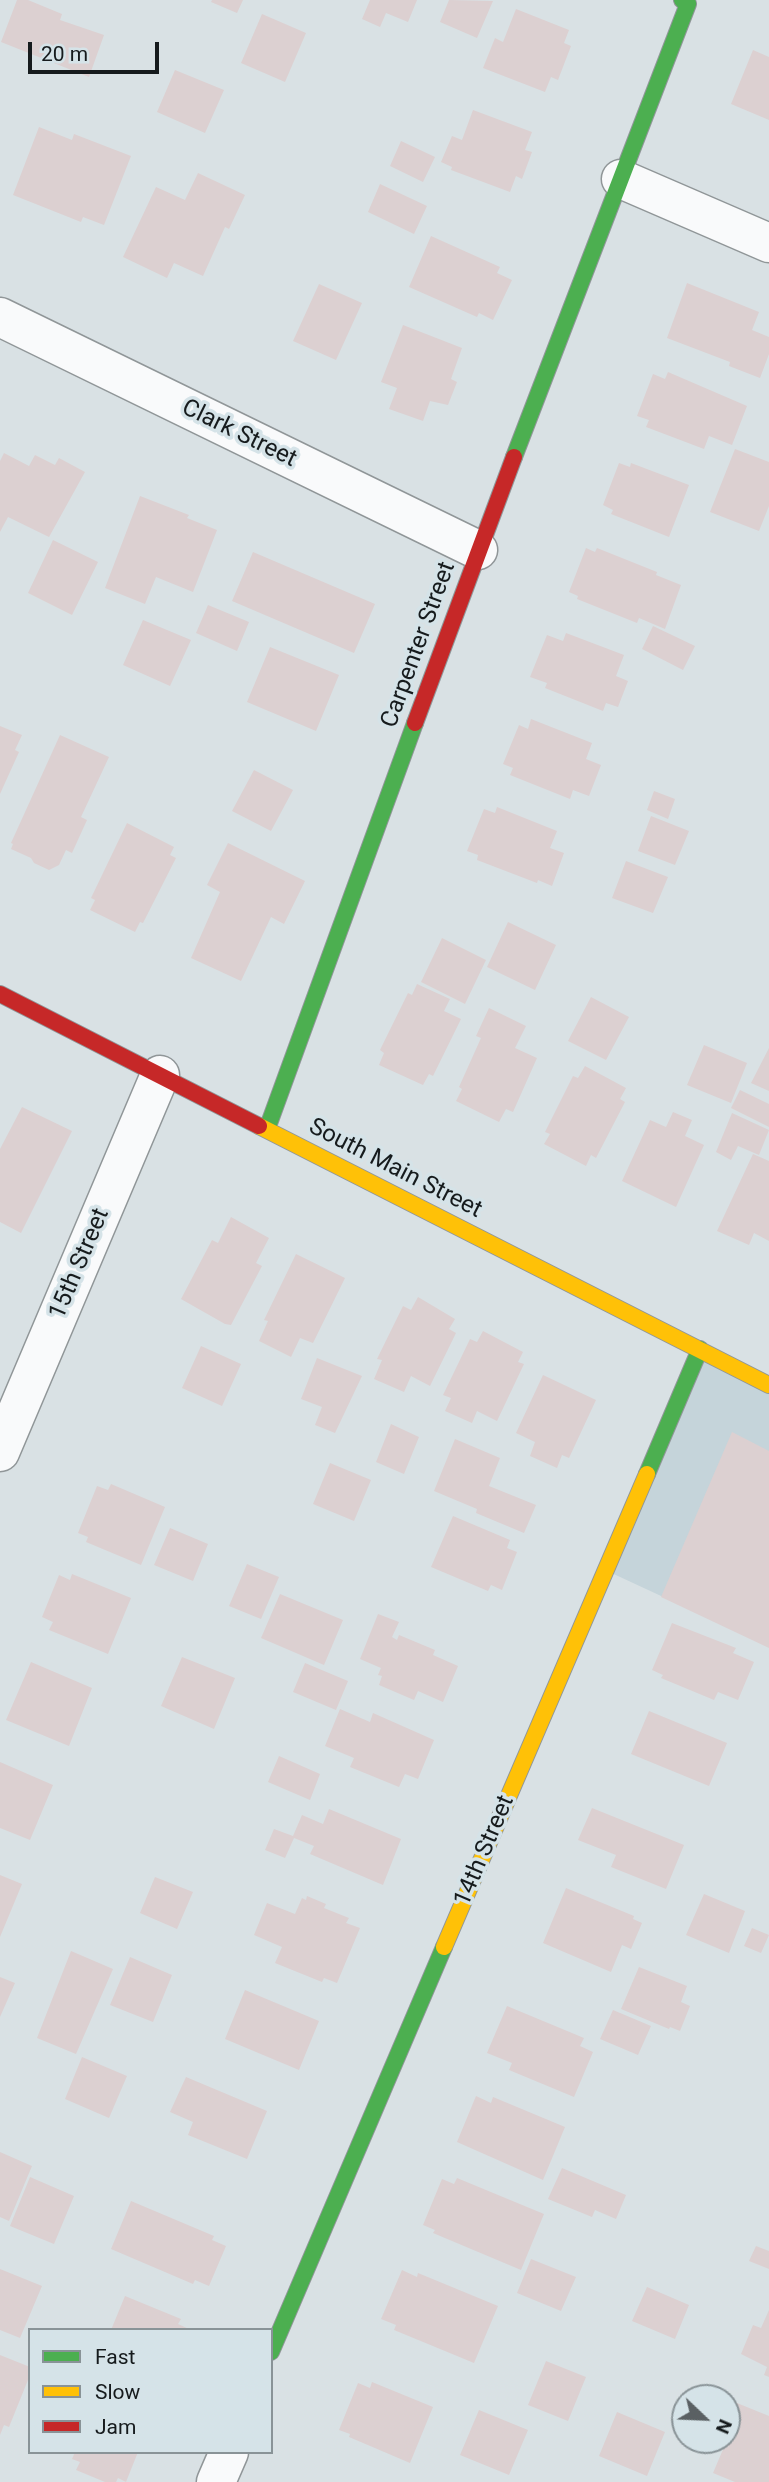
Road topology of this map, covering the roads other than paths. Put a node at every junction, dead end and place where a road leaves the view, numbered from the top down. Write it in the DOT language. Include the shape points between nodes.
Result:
graph roads {
  1 [pos="681,0"];
  2 [pos="621,179"];
  3 [pos="769,243"];
  4 [pos="0,317"];
  5 [pos="478,550"];
  6 [pos="0,994"];
  7 [pos="160,1075"];
  8 [pos="267,1129"];
  9 [pos="700,1349"];
  10 [pos="769,1385"];
  11 [pos="0,1452"];
  12 [pos="273,2347"];
  13 [pos="228,2454"];
  14 [pos="216,2482"];
  1 -- 2 [label="street, Carpenter Street" via="688,4"];
  2 -- 3 [label="street"];
  2 -- 5 [label="street, Carpenter Street"];
  4 -- 5 [label="street, Clark Street"];
  5 -- 8 [label="street, Carpenter Street"];
  6 -- 7 [label="street, South Main Street"];
  7 -- 8 [label="street, South Main Street"];
  7 -- 11 [label="street, 15th Street"];
  8 -- 9 [label="street, South Main Street"];
  9 -- 10 [label="street, South Main Street"];
  9 -- 12 [label="street, 14th Street"];
  13 -- 14 [label="street"];
}
